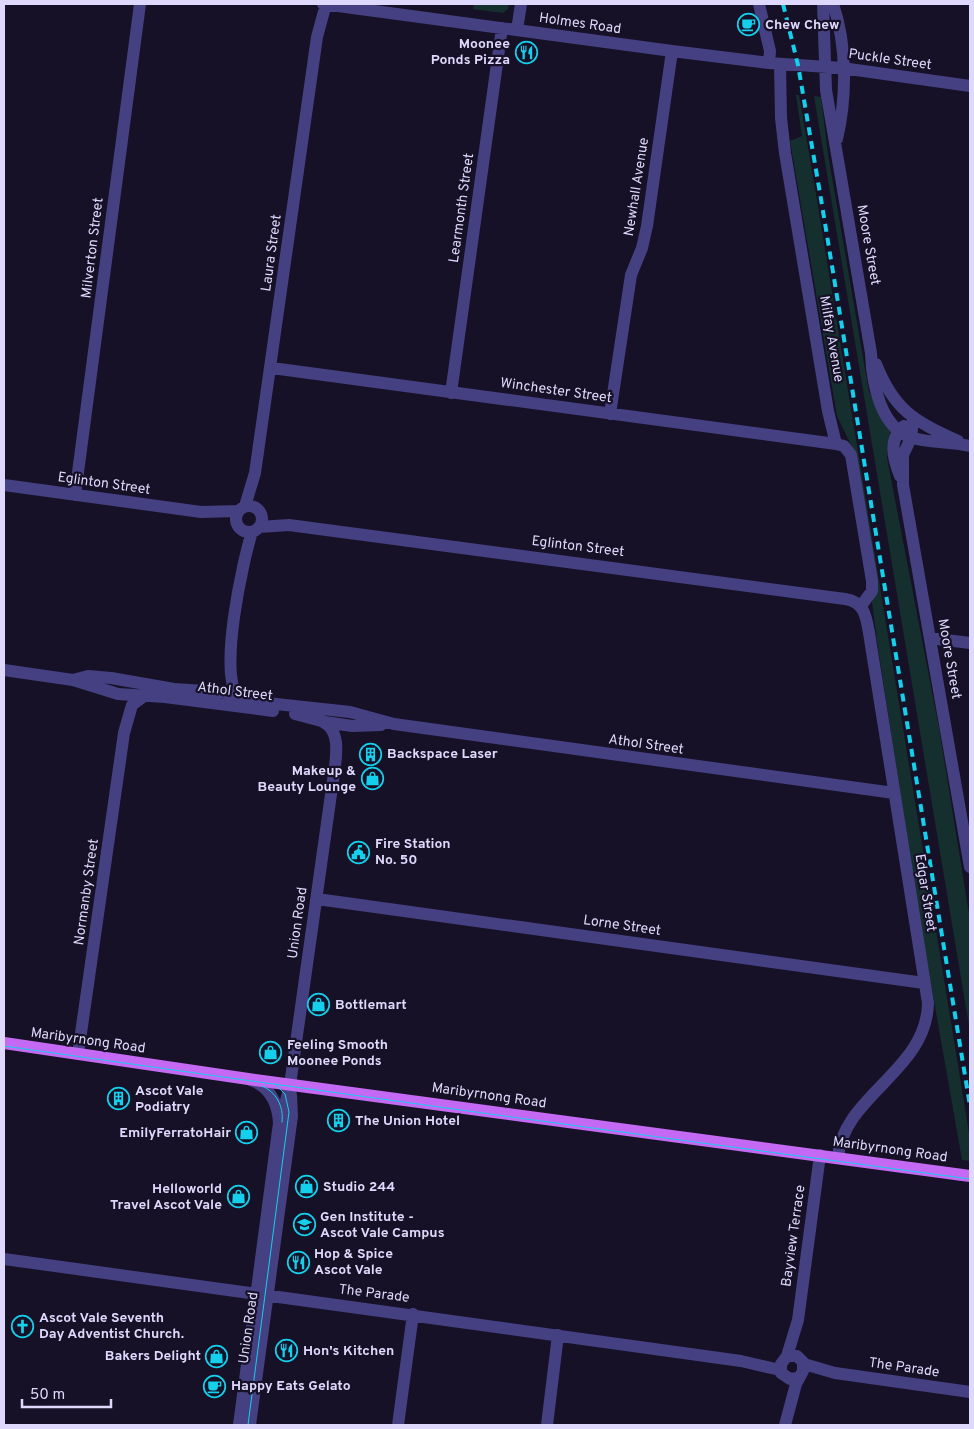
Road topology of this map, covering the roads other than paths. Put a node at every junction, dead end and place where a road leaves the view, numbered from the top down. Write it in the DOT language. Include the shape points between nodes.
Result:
graph roads {
  1 [pos="140,4"];
  2 [pos="316,4"];
  3 [pos="325,4"];
  4 [pos="521,4"];
  5 [pos="758,4"];
  6 [pos="823,4"];
  7 [pos="833,4"];
  8 [pos="502,28"];
  9 [pos="517,30"];
  10 [pos="317,37"];
  11 [pos="672,51"];
  12 [pos="775,63"];
  13 [pos="804,66"];
  14 [pos="824,67"];
  15 [pos="842,68"];
  16 [pos="970,86"];
  17 [pos="836,142"];
  18 [pos="871,353"];
  19 [pos="272,368"];
  20 [pos="451,392"];
  21 [pos="610,414"];
  22 [pos="913,419"];
  23 [pos="898,430"];
  24 [pos="910,438"];
  25 [pos="836,444"];
  26 [pos="967,445"];
  27 [pos="903,485"];
  28 [pos="4,486"];
  29 [pos="74,495"];
  30 [pos="249,519"];
  31 [pos="861,606"];
  32 [pos="930,638"];
  33 [pos="970,643"];
  34 [pos="229,662"];
  35 [pos="4,670"];
  36 [pos="116,679"];
  37 [pos="73,680"];
  38 [pos="133,682"];
  39 [pos="204,692"];
  40 [pos="234,693"];
  41 [pos="115,695"];
  42 [pos="138,698"];
  43 [pos="216,706"];
  44 [pos="330,709"];
  45 [pos="346,712"];
  46 [pos="394,724"];
  47 [pos="329,725"];
  48 [pos="352,728"];
  49 [pos="124,733"];
  50 [pos="335,766"];
  51 [pos="894,793"];
  52 [pos="966,819"];
  53 [pos="970,867"];
  54 [pos="316,899"];
  55 [pos="924,983"];
  56 [pos="4,1043"];
  57 [pos="78,1054"];
  58 [pos="248,1079"];
  59 [pos="309,1087"];
  60 [pos="288,1090"];
  61 [pos="292,1113"];
  62 [pos="278,1133"];
  63 [pos="820,1156"];
  64 [pos="838,1158"];
  65 [pos="967,1176"];
  66 [pos="4,1259"];
  67 [pos="263,1294"];
  68 [pos="413,1314"];
  69 [pos="798,1320"];
  70 [pos="558,1335"];
  71 [pos="783,1366"];
  72 [pos="801,1369"];
  73 [pos="970,1392"];
  74 [pos="786,1420"];
  75 [pos="239,1425"];
  76 [pos="250,1425"];
  77 [pos="398,1425"];
  78 [pos="547,1425"];
  1 -- 29 [label="street, Milverton Street"];
  2 -- 10 [label="street, Laura Street"];
  3 -- 8 [label="street, Holmes Road"];
  3 -- 10 [label="street, Laura Street"];
  4 -- 9 [label="street"];
  5 -- 12 [label="street, Milfay Avenue"];
  6 -- 14 [label="street, Moore Street"];
  7 -- 15 [label="street, Moore Street" via="842,42"];
  8 -- 9 [label="street, Holmes Road"];
  8 -- 20 [label="street, Learmonth Street"];
  9 -- 11 [label="street, Holmes Road"];
  10 -- 19 [label="street, Laura Street"];
  11 -- 12 [label="street, Holmes Road"];
  11 -- 21 [label="street, Newhall Avenue" via="645,238 631,275"];
  12 -- 13 [label="street, Holmes Road"];
  12 -- 25 [label="street, Milfay Avenue" via="785,153"];
  13 -- 14 [label="street, Puckle Street"];
  14 -- 15 [label="street, Puckle Street"];
  14 -- 17 [label="street, Moore Street"];
  15 -- 16 [label="street, Puckle Street"];
  15 -- 17 [label="street, Moore Street" via="842,119"];
  17 -- 18 [label="street, Moore Street"];
  18 -- 22 [label="street, Moore Street" via="884,385"];
  18 -- 23 [label="street, Moore Street" via="879,404"];
  19 -- 20 [label="street, Winchester Street"];
  19 -- 30 [label="street, Laura Street"];
  20 -- 21 [label="street, Winchester Street"];
  21 -- 25 [label="street, Winchester Street"];
  22 -- 23 [label="street"];
  22 -- 24 [label="street, Moore Street"];
  22 -- 26 [label="street"];
  23 -- 24 [label="street, Moore Street"];
  23 -- 27 [label="street, Moore Street" via="893,457"];
  24 -- 26 [label="street"];
  24 -- 27 [label="street, Moore Street" via="903,455"];
  25 -- 31 [label="street, Milfay Avenue" via="844,446 851,456 872,581 872,591"];
  27 -- 32 [label="street, Moore Street"];
  28 -- 29 [label="street, Eglinton Street"];
  29 -- 30 [label="street, Eglinton Street"];
  30 -- 31 [label="street, Eglinton Street" via="816,594 852,600"];
  30 -- 34 [label="street, Laura Street"];
  31 -- 51 [label="street, Edgar Street" via="866,619"];
  32 -- 33 [label="street"];
  32 -- 52 [label="street, Moore Street"];
  34 -- 39 [label="street, Laura Street" via="221,682 215,689"];
  34 -- 40 [label="street, Laura Street"];
  35 -- 37 [label="street, Athol Street"];
  36 -- 37 [label="street, Athol Street" via="88,676"];
  36 -- 38 [label="street, Athol Street"];
  36 -- 41 [label="street, Normanby Street"];
  37 -- 41 [label="street, Athol Street"];
  38 -- 39 [label="street, Athol Street"];
  38 -- 42 [label="street"];
  39 -- 40 [label="street, Athol Street"];
  40 -- 43 [label="street"];
  40 -- 44 [label="street, Athol Street" via="267,703"];
  41 -- 42 [label="street, Athol Street"];
  41 -- 49 [label="street, Normanby Street" via="124,711"];
  42 -- 43 [label="street, Athol Street" via="165,697"];
  42 -- 49 [label="street, Normanby Street" via="129,713"];
  43 -- 47 [label="street, Athol Street" via="307,716"];
  44 -- 45 [label="street, Athol Street"];
  44 -- 47 [label="street, Union Road"];
  45 -- 46 [label="street, Athol Street"];
  45 -- 48 [label="street"];
  46 -- 48 [label="street, Athol Street"];
  46 -- 51 [label="street, Athol Street"];
  47 -- 48 [label="street, Athol Street"];
  47 -- 50 [label="street, Union Road" via="336,748"];
  48 -- 50 [label="street, Union Road" via="340,747"];
  49 -- 57 [label="street, Normanby Street"];
  50 -- 54 [label="street, Union Road"];
  51 -- 55 [label="street, Edgar Street"];
  52 -- 53 [label="street, Moore Street"];
  54 -- 55 [label="street, Lorne Street"];
  54 -- 60 [label="street, Union Road"];
  55 -- 64 [label="street, Edgar Street" via="928,1003 925,1030 909,1055 848,1125 840,1139"];
  56 -- 57 [label="main road, Maribyrnong Road"];
  57 -- 58 [label="main road, Maribyrnong Road"];
  58 -- 60 [label="main road, Maribyrnong Road"];
  58 -- 62 [label="street, Union Road" via="264,1087 275,1102"];
  59 -- 60 [label="main road, Maribyrnong Road"];
  59 -- 61 [label="street, Union Road" via="296,1095"];
  59 -- 63 [label="main road, Maribyrnong Road"];
  60 -- 61 [label="street, Union Road"];
  60 -- 62 [label="street, Union Road"];
  61 -- 67 [label="street, Union Road"];
  62 -- 67 [label="street, Union Road"];
  63 -- 64 [label="main road, Maribyrnong Road"];
  63 -- 69 [label="street, Bayview Terrace"];
  64 -- 65 [label="main road, Maribyrnong Road"];
  66 -- 67 [label="street, The Parade"];
  67 -- 68 [label="street, The Parade"];
  67 -- 75 [label="street, Union Road"];
  67 -- 76 [label="street, Union Road"];
  68 -- 70 [label="street, The Parade"];
  68 -- 77 [label="street"];
  69 -- 71 [label="street, Bayview Terrace"];
  69 -- 72 [label="street, Bayview Terrace"];
  70 -- 71 [label="street, The Parade"];
  70 -- 78 [label="street"];
  71 -- 72 [label="street" via="790,1379"];
  71 -- 72 [label="street" via="794,1355"];
  71 -- 74 [label="street, Bayview Terrace"];
  72 -- 73 [label="street, The Parade"];
  72 -- 74 [label="street, Bayview Terrace"];
}
